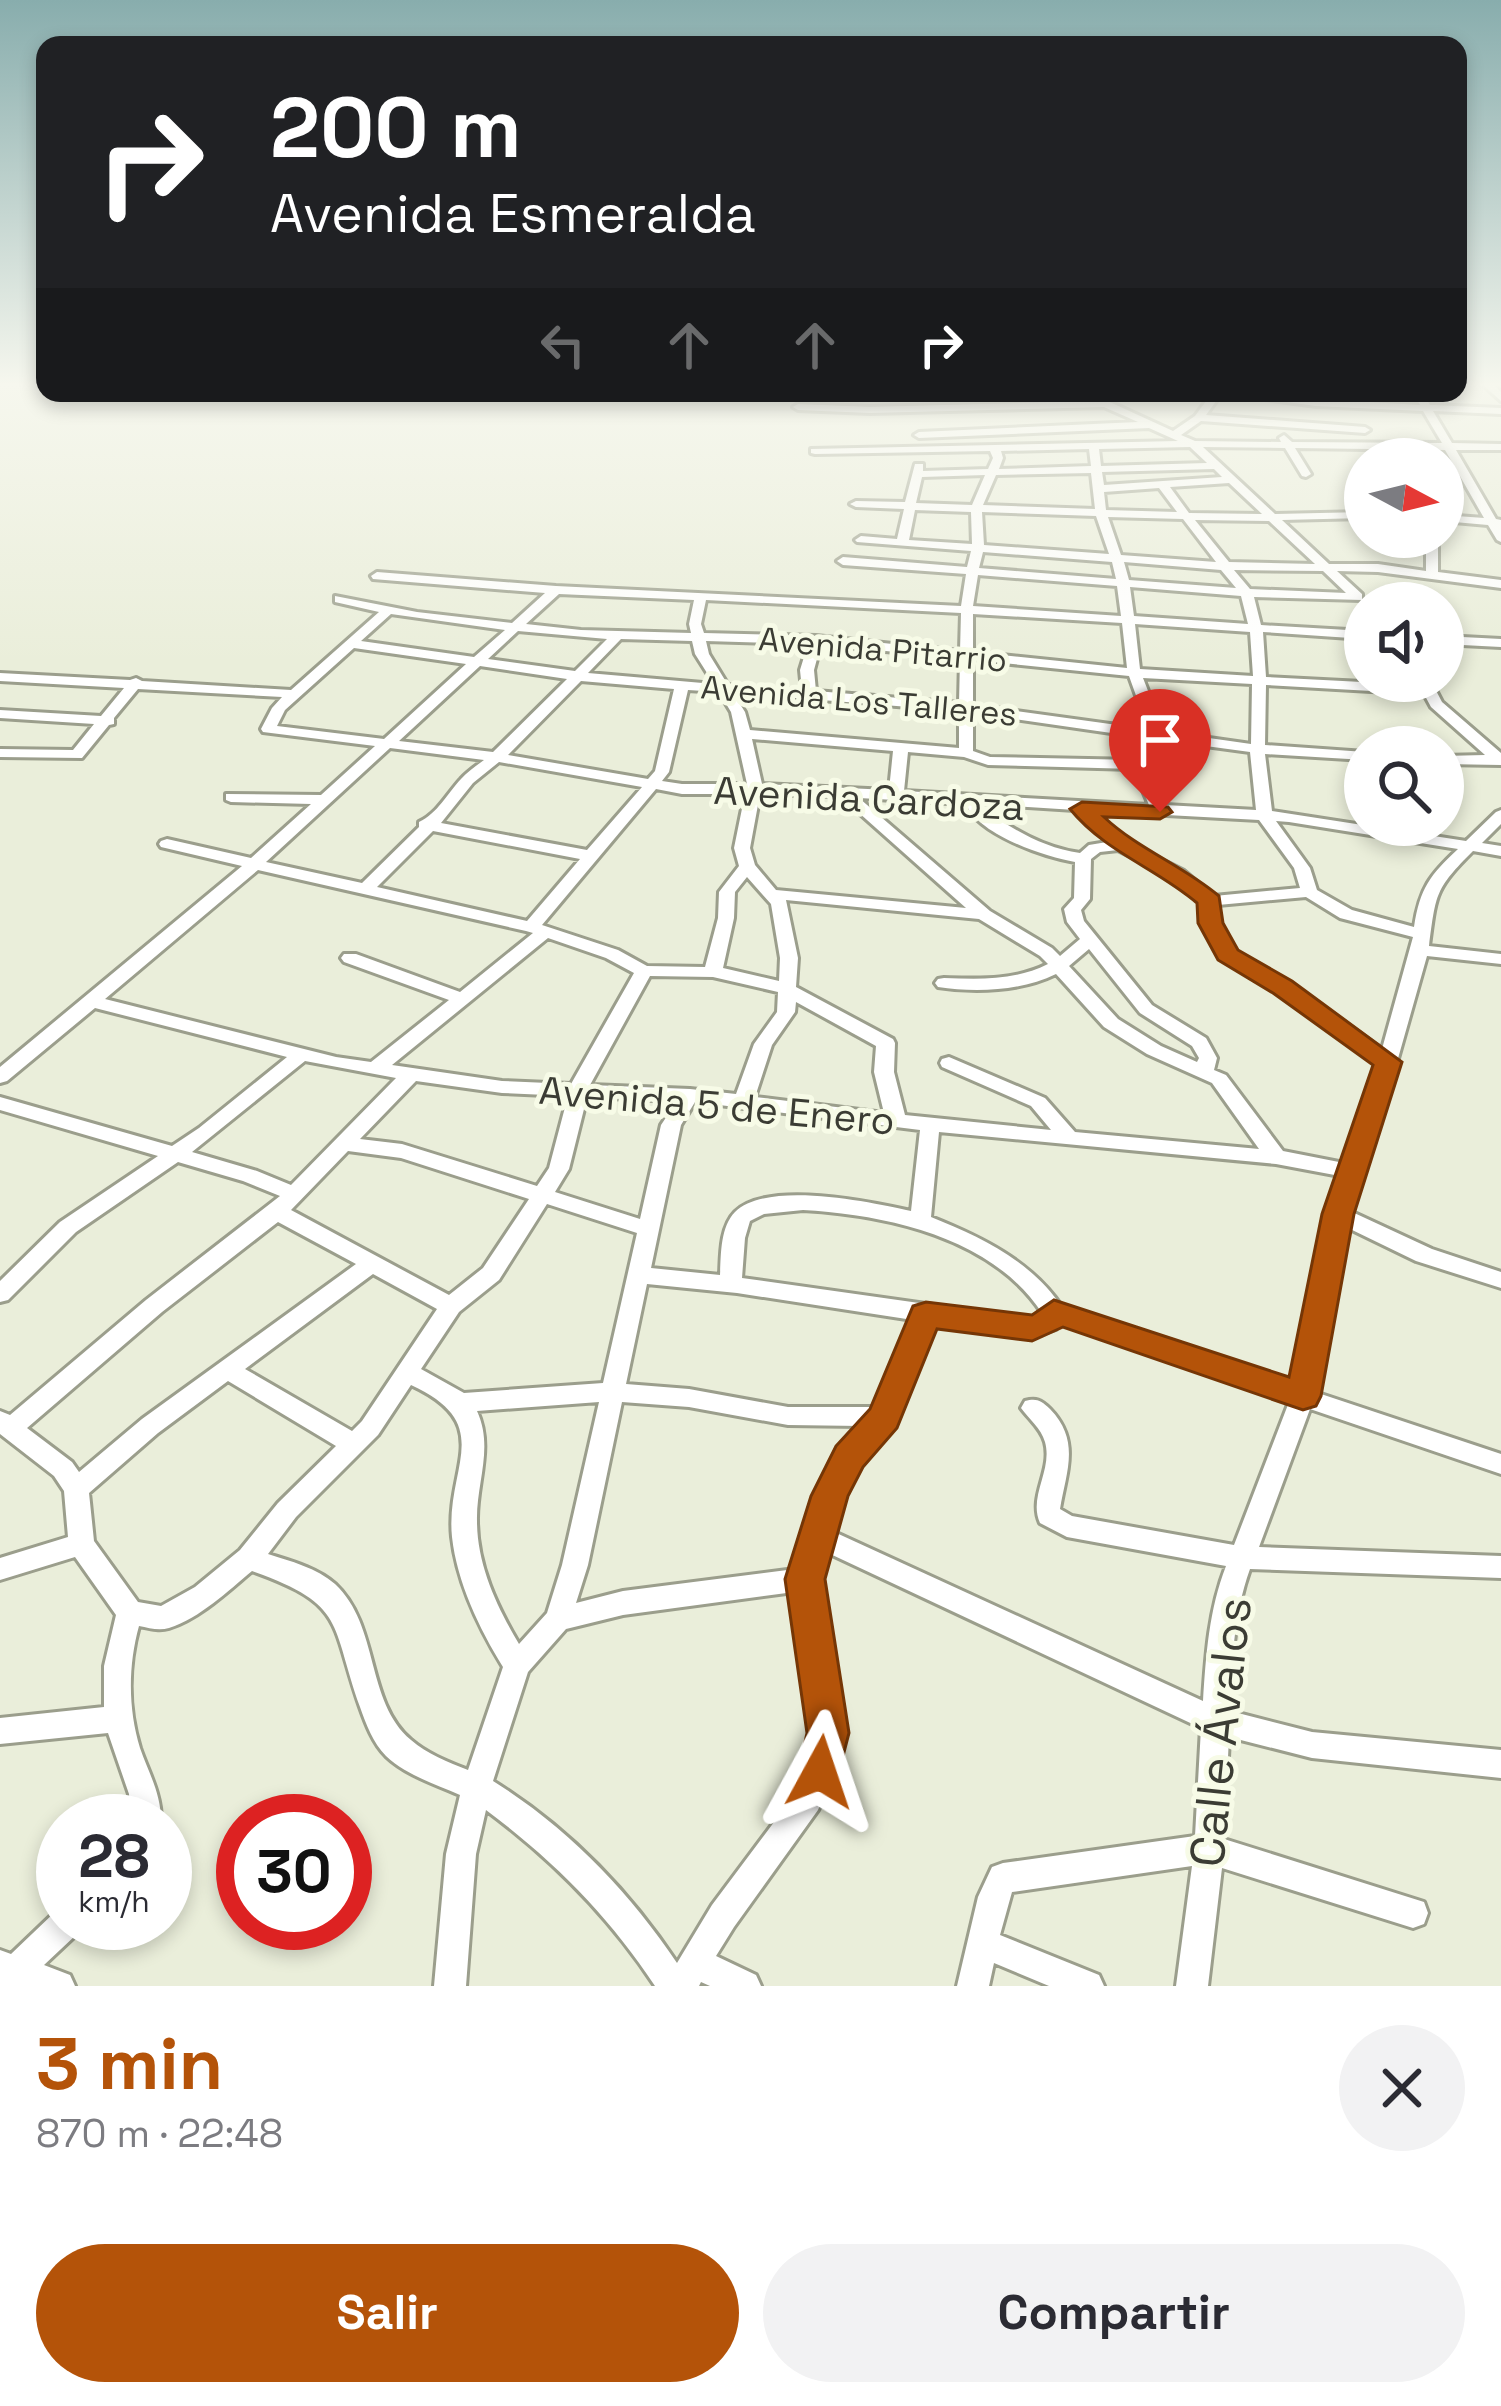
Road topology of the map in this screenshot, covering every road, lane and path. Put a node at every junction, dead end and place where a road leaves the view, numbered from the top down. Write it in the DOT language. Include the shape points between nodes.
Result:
graph roads {
  1 [pos="916,478"];
  2 [pos="990,478"];
  3 [pos="1098,478"];
  4 [pos="1226,478"];
  5 [pos="1468,478"];
  6 [pos="1228,480"];
  7 [pos="1162,485"];
  8 [pos="1099,489"];
  9 [pos="856,504"];
  10 [pos="908,506"];
  11 [pos="976,508"];
  12 [pos="1101,514"];
  13 [pos="1344,515"];
  14 [pos="1184,516"];
  15 [pos="1269,518"];
  16 [pos="1464,520"];
  17 [pos="1497,523"];
  18 [pos="1501,538"];
  19 [pos="860,540"];
  20 [pos="902,543"];
  21 [pos="978,546"];
  22 [pos="1117,558"];
  23 [pos="1432,558"];
  24 [pos="843,561"];
  25 [pos="1223,566"];
  26 [pos="1322,567"];
  27 [pos="973,569"];
  28 [pos="1432,573"];
  29 [pos="377,575"];
  30 [pos="1123,581"];
  31 [pos="1501,584"];
  32 [pos="1344,586"];
  33 [pos="556,590"];
  34 [pos="1246,593"];
  35 [pos="701,595"];
  36 [pos="339,599"];
  37 [pos="1344,599"];
  38 [pos="387,610"];
  39 [pos="965,610"];
  40 [pos="1128,621"];
  41 [pos="512,627"];
  42 [pos="1258,629"];
  43 [pos="1344,634"];
  44 [pos="617,636"];
  45 [pos="698,636"];
  46 [pos="816,640"];
  47 [pos="1464,641"];
  48 [pos="1501,643"];
  49 [pos="352,644"];
  50 [pos="965,655"];
  51 [pos="476,659"];
  52 [pos="1134,672"];
  53 [pos="581,676"];
  54 [pos="0,677"];
  55 [pos="1256,680"];
  56 [pos="136,682"];
  57 [pos="1344,683"];
  58 [pos="682,686"];
  59 [pos="721,688"];
  60 [pos="294,694"];
  61 [pos="809,695"];
  62 [pos="1435,702"];
  63 [pos="965,707"];
  64 [pos="0,714"];
  65 [pos="109,721"];
  66 [pos="1148,733"];
  67 [pos="741,734"];
  68 [pos="382,745"];
  69 [pos="902,746"];
  70 [pos="1257,749"];
  71 [pos="0,753"];
  72 [pos="966,753"];
  73 [pos="1344,755"];
  74 [pos="496,757"];
  75 [pos="1464,760"];
  76 [pos="1500,760"];
  77 [pos="1140,765"];
  78 [pos="654,783"];
  79 [pos="752,790"];
  80 [pos="846,794"];
  81 [pos="231,797"];
  82 [pos="896,797"];
  83 [pos="323,800"];
  84 [pos="973,802"];
  85 [pos="1082,809"];
  86 [pos="1160,812"];
  87 [pos="1264,815"];
  88 [pos="1501,815"];
  89 [pos="425,825"];
  90 [pos="166,844"];
  91 [pos="1120,845"];
  92 [pos="1469,847"];
  93 [pos="1501,851"];
  94 [pos="591,856"];
  95 [pos="1082,858"];
  96 [pos="256,862"];
  97 [pos="747,866"];
  98 [pos="368,886"];
  99 [pos="1304,893"];
  100 [pos="770,894"];
  101 [pos="1210,901"];
  102 [pos="984,915"];
  103 [pos="538,930"];
  104 [pos="1089,940"];
  105 [pos="1421,942"];
  106 [pos="350,958"];
  107 [pos="1501,959"];
  108 [pos="1062,968"];
  109 [pos="644,971"];
  110 [pos="713,972"];
  111 [pos="944,983"];
  112 [pos="788,990"];
  113 [pos="464,999"];
  114 [pos="91,1001"];
  115 [pos="304,1053"];
  116 [pos="1388,1062"];
  117 [pos="949,1063"];
  118 [pos="376,1068"];
  119 [pos="1204,1072"];
  120 [pos="412,1073"];
  121 [pos="0,1077"];
  122 [pos="579,1090"];
  123 [pos="690,1095"];
  124 [pos="743,1102"];
  125 [pos="0,1103"];
  126 [pos="896,1120"];
  127 [pos="930,1125"];
  128 [pos="1066,1135"];
  129 [pos="346,1144"];
  130 [pos="172,1154"];
  131 [pos="1276,1157"];
  132 [pos="1350,1171"];
  133 [pos="296,1195"];
  134 [pos="543,1195"];
  135 [pos="277,1212"];
  136 [pos="1338,1214"];
  137 [pos="920,1221"];
  138 [pos="648,1229"];
  139 [pos="373,1263"];
  140 [pos="638,1275"];
  141 [pos="1501,1280"];
  142 [pos="731,1282"];
  143 [pos="0,1294"];
  144 [pos="451,1306"];
  145 [pos="1054,1313"];
  146 [pos="926,1315"];
  147 [pos="230,1371"];
  148 [pos="409,1374"];
  149 [pos="613,1392"];
  150 [pos="1303,1396"];
  151 [pos="457,1403"];
  152 [pos="1033,1408"];
  153 [pos="884,1418"];
  154 [pos="6,1425"];
  155 [pos="354,1444"];
  156 [pos="1501,1464"];
  157 [pos="76,1489"];
  158 [pos="818,1536"];
  159 [pos="81,1544"];
  160 [pos="249,1558"];
  161 [pos="1244,1558"];
  162 [pos="1501,1567"];
  163 [pos="0,1569"];
  164 [pos="805,1579"];
  165 [pos="130,1613"];
  166 [pos="558,1619"];
  167 [pos="518,1665"];
  168 [pos="120,1719"];
  169 [pos="1216,1721"];
  170 [pos="0,1731"];
  171 [pos="1501,1764"];
  172 [pos="477,1786"];
  173 [pos="147,1794"];
  174 [pos="1209,1850"];
  175 [pos="1413,1913"];
  176 [pos="982,1943"];
  177 [pos="36,1948"];
  178 [pos="4,1974"];
  179 [pos="684,1978"];
  180 [pos="59,1986"];
  181 [pos="450,1986"];
  182 [pos="745,1986"];
  183 [pos="973,1986"];
  184 [pos="1088,1986"];
  185 [pos="1192,1986"];
  1 -- 10 [label="street"];
  2 -- 11 [label="street"];
  3 -- 8 [label="street"];
  4 -- 6 [label="street"];
  5 -- 17 [label="street"];
  6 -- 7 [label="street"];
  6 -- 15 [label="street"];
  7 -- 8 [label="street"];
  7 -- 14 [label="street"];
  8 -- 12 [label="street"];
  9 -- 10 [label="street"];
  10 -- 11 [label="street"];
  10 -- 20 [label="street"];
  11 -- 12 [label="street"];
  11 -- 21 [label="street"];
  12 -- 14 [label="street"];
  12 -- 22 [label="street"];
  13 -- 15 [label="street"];
  14 -- 15 [label="street"];
  14 -- 25 [label="street"];
  15 -- 26 [label="street"];
  16 -- 17 [label="street"];
  17 -- 18 [label="street"];
  19 -- 20 [label="street"];
  20 -- 21 [label="street"];
  21 -- 22 [label="street"];
  21 -- 27 [label="street"];
  22 -- 25 [label="street"];
  22 -- 30 [label="street"];
  23 -- 28 [label="street"];
  24 -- 27 [label="street"];
  25 -- 26 [label="street"];
  25 -- 34 [label="street"];
  26 -- 28 [label="street"];
  26 -- 32 [label="street"];
  27 -- 30 [label="street"];
  27 -- 39 [label="street"];
  28 -- 31 [label="street"];
  29 -- 33 [label="street"];
  30 -- 34 [label="street"];
  30 -- 40 [label="street"];
  33 -- 35 [label="street"];
  33 -- 41 [label="street"];
  34 -- 37 [label="street"];
  34 -- 42 [label="street"];
  35 -- 39 [label="street"];
  35 -- 45 [label="street"];
  36 -- 38 [label="street, Avenida Pitarrio"];
  38 -- 41 [label="street, Avenida Pitarrio"];
  38 -- 49 [label="street"];
  39 -- 40 [label="street"];
  39 -- 50 [label="street"];
  40 -- 42 [label="street"];
  40 -- 52 [label="street"];
  41 -- 44 [label="street, Avenida Pitarrio"];
  41 -- 51 [label="street"];
  42 -- 43 [label="street"];
  42 -- 55 [label="street"];
  44 -- 45 [label="street, Avenida Pitarrio"];
  44 -- 53 [label="street"];
  45 -- 46 [label="street, Avenida Pitarrio"];
  45 -- 59 [label="street"];
  46 -- 50 [label="street, Avenida Pitarrio"];
  46 -- 61 [label="street"];
  47 -- 48 [label="street"];
  49 -- 51 [label="street, Avenida Los Talleres"];
  49 -- 60 [label="street"];
  50 -- 52 [label="street, Avenida Pitarrio"];
  50 -- 63 [label="street"];
  51 -- 53 [label="street, Avenida Los Talleres"];
  51 -- 68 [label="street"];
  52 -- 55 [label="street, Avenida Pitarrio"];
  52 -- 66 [label="street"];
  53 -- 58 [label="street, Avenida Los Talleres"];
  53 -- 74 [label="street"];
  54 -- 56 [label="street"];
  55 -- 57 [label="street, Avenida Pitarrio"];
  55 -- 70 [label="street"];
  56 -- 60 [label="street"];
  56 -- 65 [label="street"];
  58 -- 59 [label="street, Avenida Los Talleres"];
  58 -- 78 [label="street"];
  59 -- 61 [label="street, Avenida Los Talleres"];
  59 -- 67 [label="street" via="738,712"];
  60 -- 68 [label="street, Avenida Cardoza" via="268,729"];
  61 -- 63 [label="street, Avenida Los Talleres"];
  62 -- 76 [label="street"];
  63 -- 66 [label="street, Avenida Los Talleres"];
  63 -- 72 [label="street"];
  64 -- 65 [label="street"];
  65 -- 71 [label="street" via="77,755"];
  66 -- 70 [label="street, Avenida Los Talleres"];
  66 -- 77 [label="street"];
  67 -- 69 [label="street"];
  67 -- 79 [label="street"];
  68 -- 74 [label="street, Avenida Cardoza"];
  68 -- 83 [label="street"];
  69 -- 72 [label="street"];
  69 -- 82 [label="street"];
  70 -- 73 [label="street, Avenida Los Talleres"];
  70 -- 87 [label="street"];
  72 -- 77 [label="street" via="988,761"];
  74 -- 78 [label="street, Avenida Cardoza"];
  74 -- 89 [label="street"];
  75 -- 76 [label="street"];
  77 -- 86 [label="street"];
  78 -- 79 [label="street, Avenida Cardoza"];
  78 -- 94 [label="street"];
  79 -- 80 [label="street, Avenida Cardoza"];
  79 -- 97 [label="street" via="742,848"];
  80 -- 82 [label="street, Avenida Cardoza"];
  80 -- 102 [label="street"];
  81 -- 83 [label="street"];
  82 -- 84 [label="street, Avenida Cardoza"];
  83 -- 96 [label="street"];
  84 -- 85 [label="street, Avenida Cardoza"];
  84 -- 95 [label="street" via="1027,846"];
  85 -- 86 [label="street, Avenida Cardoza"];
  85 -- 91 [label="street"];
  86 -- 87 [label="street, Avenida Cardoza"];
  87 -- 92 [label="street, Avenida Cardoza"];
  87 -- 99 [label="street" via="1300,864"];
  88 -- 92 [label="street, Calle Ávalos"];
  89 -- 94 [label="street"];
  89 -- 98 [label="street"];
  90 -- 96 [label="street"];
  91 -- 95 [label="street"];
  91 -- 101 [label="street" via="1166,866"];
  92 -- 93 [label="street, Avenida Cardoza"];
  92 -- 105 [label="street, Calle Ávalos" via="1436,879"];
  94 -- 103 [label="street"];
  95 -- 104 [label="street" via="1082,898 1072,909"];
  96 -- 98 [label="street"];
  96 -- 114 [label="street"];
  97 -- 100 [label="street"];
  97 -- 110 [label="street" via="727,892"];
  98 -- 103 [label="street"];
  99 -- 101 [label="street"];
  99 -- 105 [label="street"];
  100 -- 102 [label="street"];
  100 -- 112 [label="street" via="788,931"];
  101 -- 116 [label="street" via="1210,923 1227,955"];
  102 -- 108 [label="street"];
  103 -- 109 [label="street"];
  103 -- 113 [label="street"];
  104 -- 108 [label="street"];
  104 -- 119 [label="street" via="1146,1009 1199,1042 1208,1058"];
  105 -- 107 [label="street"];
  105 -- 116 [label="street, Calle Ávalos"];
  106 -- 113 [label="street"];
  108 -- 111 [label="street" via="999,986"];
  108 -- 119 [label="street" via="1111,1023"];
  109 -- 110 [label="street"];
  109 -- 122 [label="street"];
  110 -- 112 [label="street"];
  112 -- 124 [label="street" via="786,1012"];
  112 -- 126 [label="street" via="886,1043"];
  113 -- 118 [label="street"];
  114 -- 115 [label="street, Avenida 5 de Enero"];
  114 -- 121 [label="street"];
  115 -- 118 [label="street, Avenida 5 de Enero"];
  115 -- 130 [label="street"];
  116 -- 132 [label="street, Calle Ávalos"];
  117 -- 128 [label="street" via="1038,1102"];
  118 -- 120 [label="street, Avenida 5 de Enero"];
  119 -- 131 [label="street" via="1219,1079"];
  120 -- 122 [label="street, Avenida 5 de Enero"];
  120 -- 129 [label="street"];
  122 -- 123 [label="street, Avenida 5 de Enero"];
  122 -- 134 [label="street" via="559,1169"];
  123 -- 124 [label="street, Avenida 5 de Enero"];
  123 -- 138 [label="street" via="671,1125"];
  124 -- 126 [label="street, Avenida 5 de Enero"];
  125 -- 130 [label="street"];
  126 -- 127 [label="street, Avenida 5 de Enero"];
  127 -- 128 [label="street, Avenida 5 de Enero"];
  127 -- 137 [label="street"];
  128 -- 131 [label="street, Avenida 5 de Enero"];
  129 -- 133 [label="street"];
  129 -- 134 [label="street" via="401,1151"];
  130 -- 133 [label="street"];
  130 -- 143 [label="street" via="68,1227"];
  131 -- 132 [label="street, Avenida 5 de Enero"];
  132 -- 136 [label="street, Calle Ávalos"];
  133 -- 135 [label="street"];
  134 -- 138 [label="street"];
  134 -- 144 [label="street" via="490,1274"];
  135 -- 139 [label="street"];
  135 -- 154 [label="street"];
  136 -- 141 [label="street"];
  136 -- 150 [label="street, Calle Ávalos"];
  137 -- 142 [label="street" via="837,1203 757,1210 738,1225"];
  137 -- 145 [label="street" via="1032,1282"];
  138 -- 140 [label="street"];
  139 -- 144 [label="street"];
  139 -- 147 [label="street"];
  140 -- 142 [label="street"];
  140 -- 149 [label="street"];
  142 -- 146 [label="street"];
  144 -- 148 [label="street"];
  145 -- 146 [label="street" via="1032,1328"];
  145 -- 150 [label="street"];
  146 -- 153 [label="street"];
  147 -- 155 [label="street"];
  147 -- 157 [label="street"];
  148 -- 151 [label="street"];
  148 -- 155 [label="street"];
  149 -- 151 [label="street"];
  149 -- 153 [label="street" via="788,1415"];
  149 -- 166 [label="street"];
  150 -- 156 [label="street"];
  150 -- 161 [label="street, Calle Ávalos"];
  151 -- 167 [label="street" via="469,1417 472,1442 464,1512 469,1556"];
  152 -- 161 [label="street" via="1061,1442 1049,1514 1067,1526"];
  153 -- 158 [label="street" via="849,1457"];
  154 -- 157 [label="street"];
  155 -- 160 [label="street"];
  157 -- 159 [label="street"];
  158 -- 164 [label="street"];
  158 -- 169 [label="street"];
  159 -- 163 [label="street"];
  159 -- 165 [label="street"];
  160 -- 165 [label="street" via="163,1618"];
  160 -- 172 [label="street" via="324,1591 346,1619 387,1735 411,1759"];
  161 -- 162 [label="street"];
  161 -- 169 [label="street, Calle Ávalos" via="1220,1639"];
  164 -- 166 [label="street"];
  164 -- 179 [label="street" via="828,1733 820,1772"];
  165 -- 168 [label="street" via="119,1660"];
  166 -- 167 [label="street"];
  167 -- 172 [label="street"];
  168 -- 170 [label="street"];
  168 -- 173 [label="street"];
  169 -- 171 [label="street" via="1312,1744"];
  169 -- 174 [label="street, Calle Ávalos"];
  172 -- 179 [label="street" via="597,1881"];
  172 -- 181 [label="street" via="461,1853"];
  174 -- 175 [label="street"];
  174 -- 176 [label="street" via="1004,1877"];
  174 -- 185 [label="street, Calle Ávalos"];
  176 -- 183 [label="street"];
  176 -- 184 [label="street"];
  177 -- 178 [label="street"];
  178 -- 180 [label="street"];
  179 -- 182 [label="street"];
}
